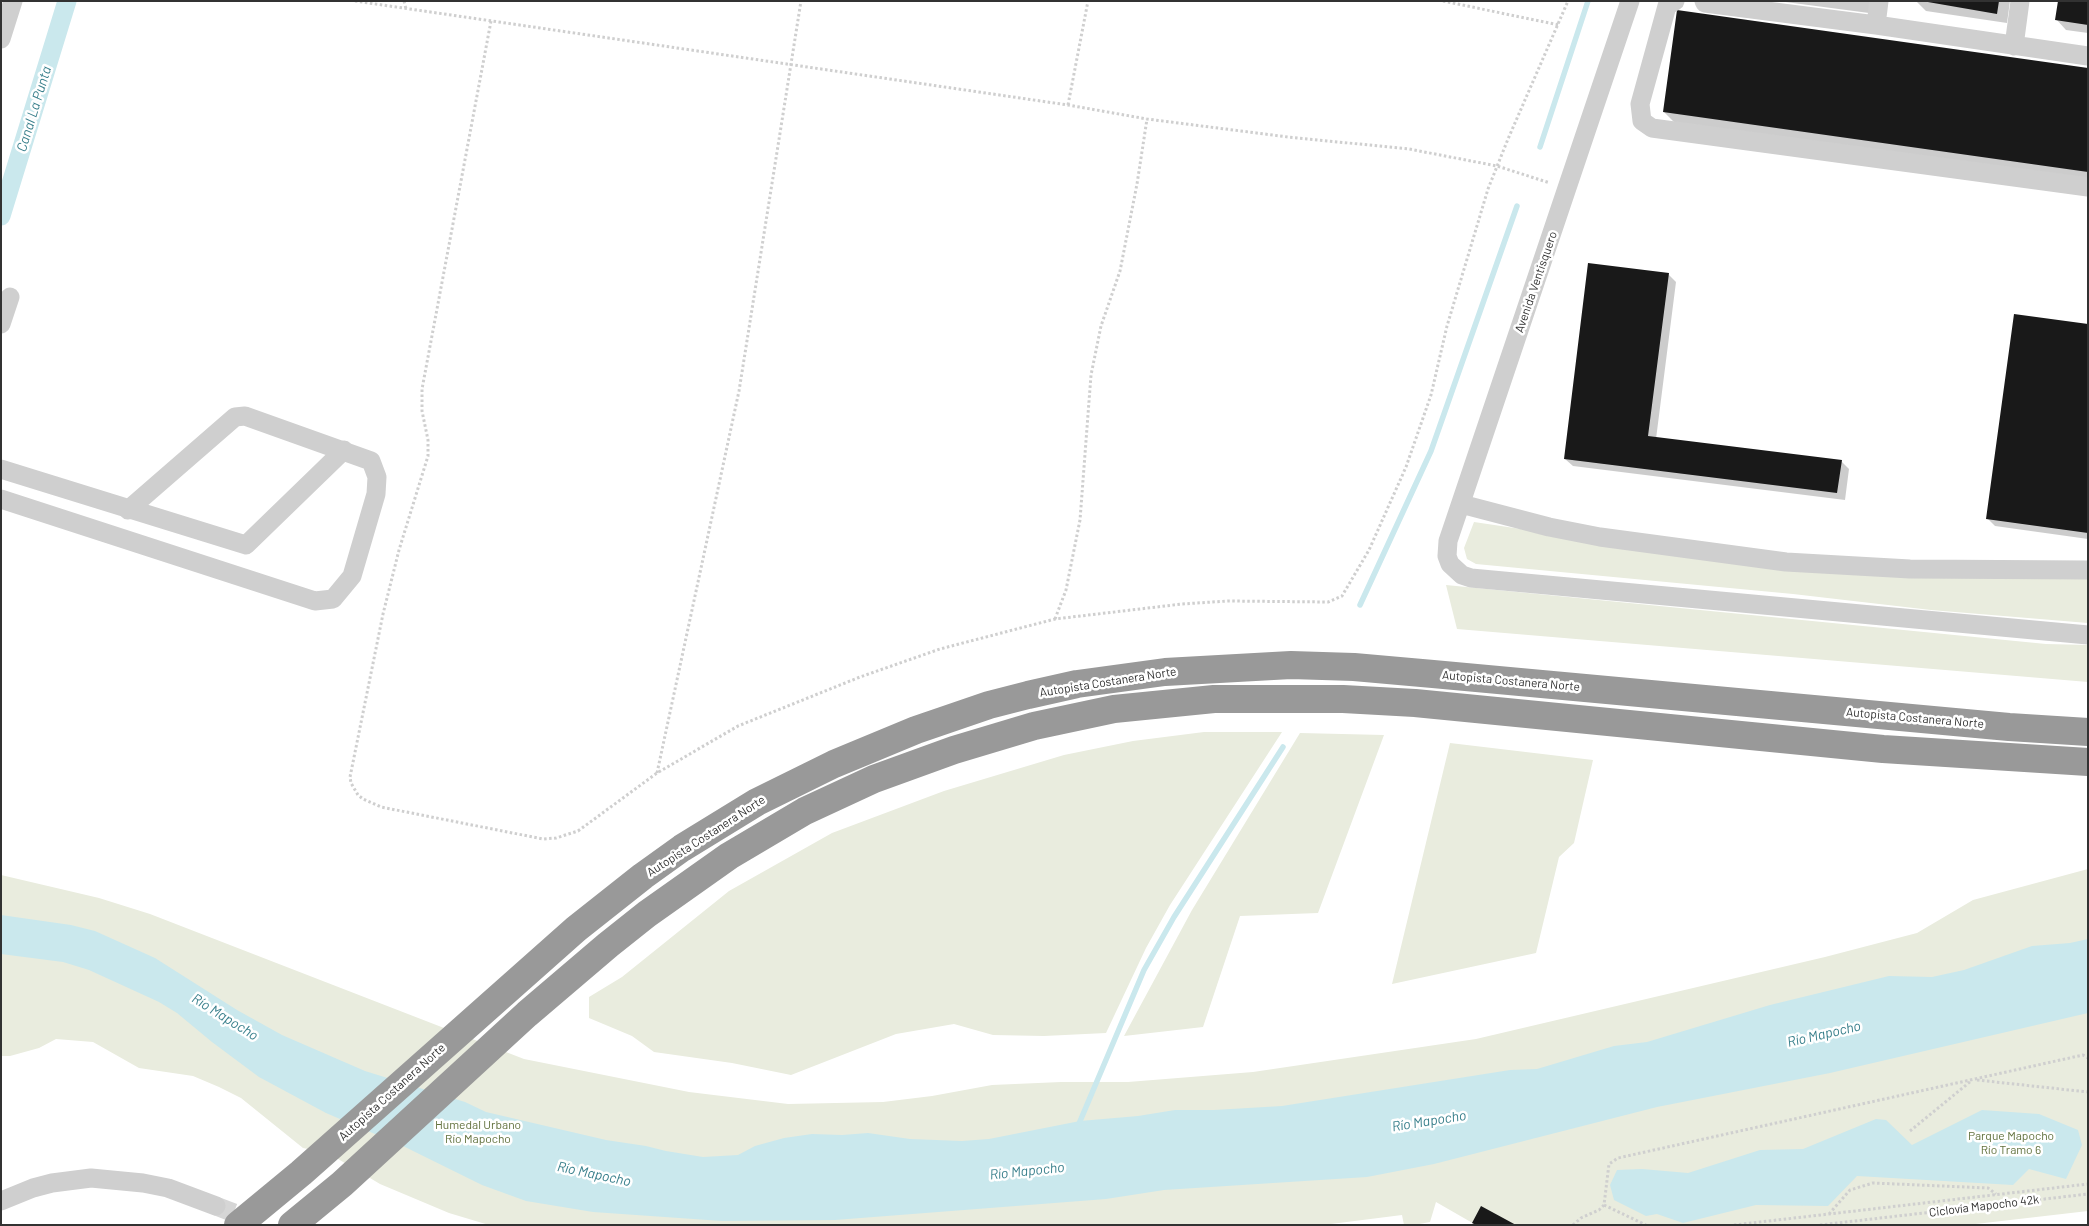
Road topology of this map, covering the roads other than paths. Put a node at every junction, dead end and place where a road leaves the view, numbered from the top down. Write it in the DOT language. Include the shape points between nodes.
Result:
graph roads {
  1 [pos="13,1"];
  2 [pos="1630,1"];
  3 [pos="1675,1"];
  4 [pos="1879,1"];
  5 [pos="2020,1"];
  6 [pos="1700,2"];
  7 [pos="1876,25"];
  8 [pos="1,39"];
  9 [pos="2014,46"];
  10 [pos="2088,56"];
  11 [pos="2088,187"];
  12 [pos="10,297"];
  13 [pos="1,324"];
  14 [pos="344,450"];
  15 [pos="1,469"];
  16 [pos="1,499"];
  17 [pos="1461,504"];
  18 [pos="128,510"];
  19 [pos="2088,570"];
  20 [pos="2088,635"];
  21 [pos="2088,732"];
  22 [pos="2088,762"];
  23 [pos="1,1201"];
  24 [pos="216,1206"];
  25 [pos="238,1225"];
  26 [pos="292,1225"];
  1 -- 8 [label="street"];
  2 -- 17 [label="street, Avenida Ventisquero"];
  3 -- 11 [label="street" via="1667,6 1640,104 1642,121 1652,128"];
  4 -- 7 [label="street"];
  5 -- 9 [label="street"];
  6 -- 7 [label="street"];
  7 -- 9 [label="street"];
  9 -- 10 [label="street"];
  12 -- 13 [label="street"];
  14 -- 16 [label="street" via="371,461 377,477 376,494 352,576 333,599 316,600"];
  14 -- 18 [label="street" via="245,416 235,417"];
  14 -- 18 [label="street" via="246,545"];
  15 -- 18 [label="street"];
  17 -- 19 [label="street" via="1600,537 1786,562 1910,569"];
  17 -- 20 [label="street, Avenida Ventisquero" via="1448,541 1447,556 1462,576 1471,578"];
  21 -- 25 [label="highway, Autopista Costanera Norte" via="1354,667 1291,665 1165,672 1077,684 989,705 916,730 786,786 722,823 643,876 576,929"];
  22 -- 26 [label="highway" via="1883,749 1415,703 1342,699 1214,699 1114,709 1034,726 874,779 805,811 687,884 527,1014 342,1184"];
  23 -- 24 [label="street" via="52,1183 92,1178 151,1185"];
}
